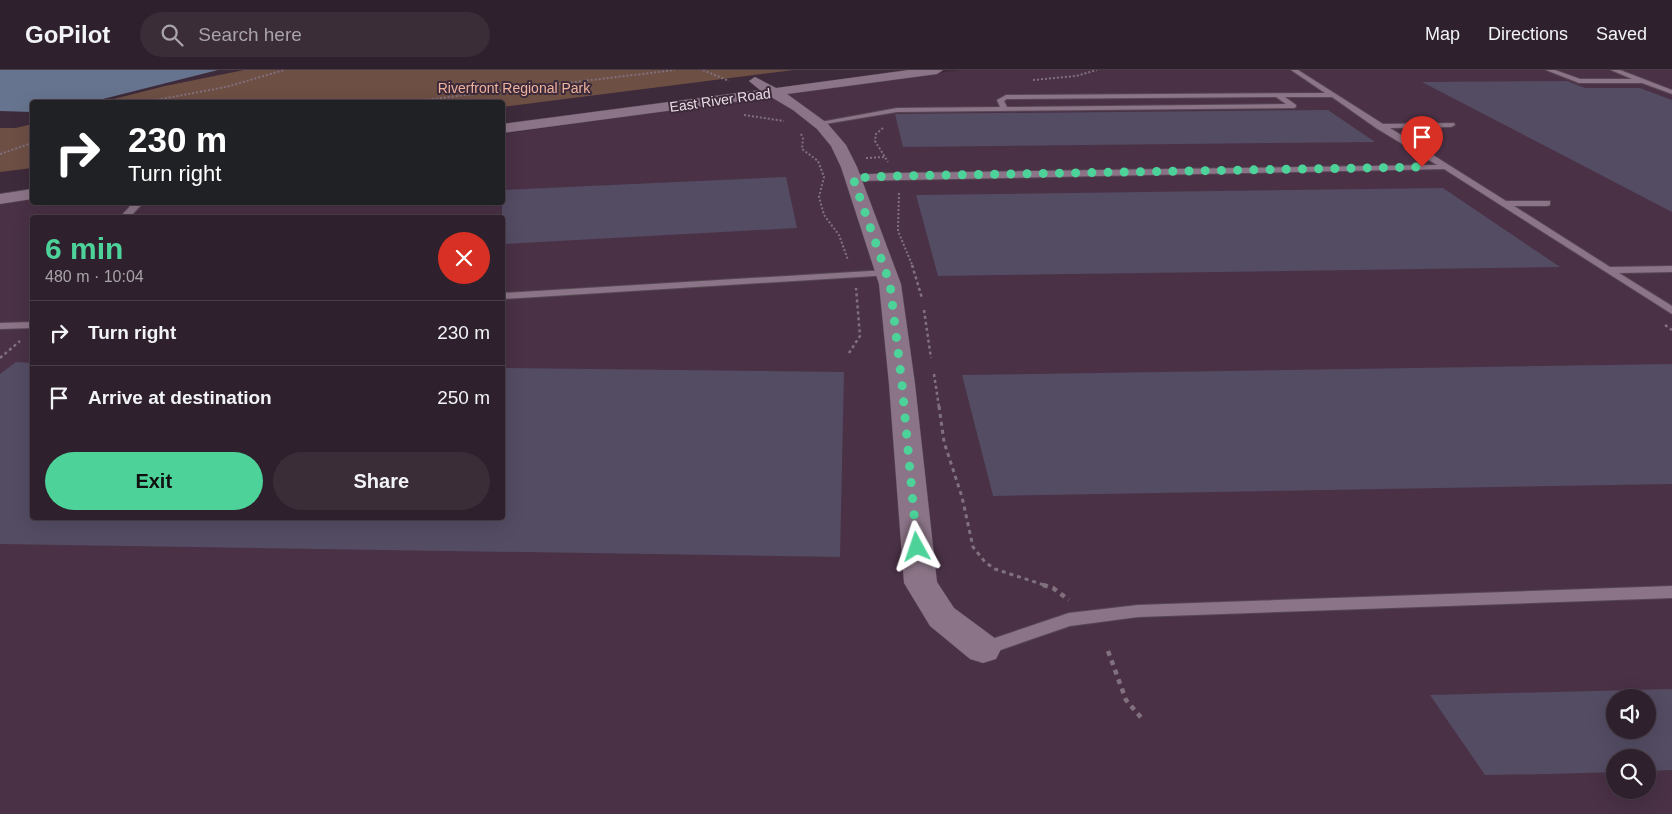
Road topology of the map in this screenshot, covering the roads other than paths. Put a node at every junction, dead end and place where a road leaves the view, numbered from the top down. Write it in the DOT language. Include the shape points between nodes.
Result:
graph roads {
  1 [pos="937,70"];
  2 [pos="1294,70"];
  3 [pos="1549,70"];
  4 [pos="1614,70"];
  5 [pos="1643,81"];
  6 [pos="767,84"];
  7 [pos="1672,92"];
  8 [pos="1278,95"];
  9 [pos="1331,95"];
  10 [pos="1005,109"];
  11 [pos="505,115"];
  12 [pos="1451,125"];
  13 [pos="1379,126"];
  14 [pos="808,127"];
  15 [pos="505,128"];
  16 [pos="1445,167"];
  17 [pos="856,168"];
  18 [pos="30,178"];
  19 [pos="0,183"];
  20 [pos="30,194"];
  21 [pos="0,199"];
  22 [pos="1547,203"];
  23 [pos="1504,204"];
  24 [pos="134,205"];
  25 [pos="137,205"];
  26 [pos="125,215"];
  27 [pos="126,215"];
  28 [pos="1672,269"];
  29 [pos="1609,270"];
  30 [pos="886,273"];
  31 [pos="505,296"];
  32 [pos="1672,311"];
  33 [pos="30,325"];
  34 [pos="0,326"];
  35 [pos="1672,592"];
  36 [pos="983,649"];
  1 -- 6 [label="street, East River Road"];
  2 -- 9 [label="lane"];
  3 -- 5 [label="lane" via="1580,81"];
  4 -- 5 [label="lane"];
  5 -- 7 [label="lane"];
  6 -- 11 [label="street, East River Road"];
  6 -- 14 [label="street" via="798,107"];
  6 -- 15 [label="street, East River Road"];
  8 -- 9 [label="lane"];
  8 -- 10 [label="lane" via="1006,98 1000,100"];
  8 -- 10 [label="lane" via="1294,106"];
  9 -- 13 [label="lane"];
  10 -- 14 [label="lane" via="897,110"];
  12 -- 13 [label="lane"];
  13 -- 16 [label="lane"];
  14 -- 17 [label="street" via="838,145"];
  16 -- 17 [label="lane" via="892,176"];
  16 -- 23 [label="lane"];
  17 -- 30 [label="street"];
  18 -- 19 [label="street"];
  20 -- 21 [label="street"];
  22 -- 23 [label="lane"];
  23 -- 29 [label="lane"];
  24 -- 26 [label="lane"];
  25 -- 27 [label="lane"];
  28 -- 29 [label="lane"];
  29 -- 32 [label="lane"];
  30 -- 31 [label="lane"];
  30 -- 36 [label="street" via="902,384 921,583 942,617"];
  33 -- 34 [label="lane"];
  35 -- 36 [label="lane" via="1138,610 1069,620"];
}
